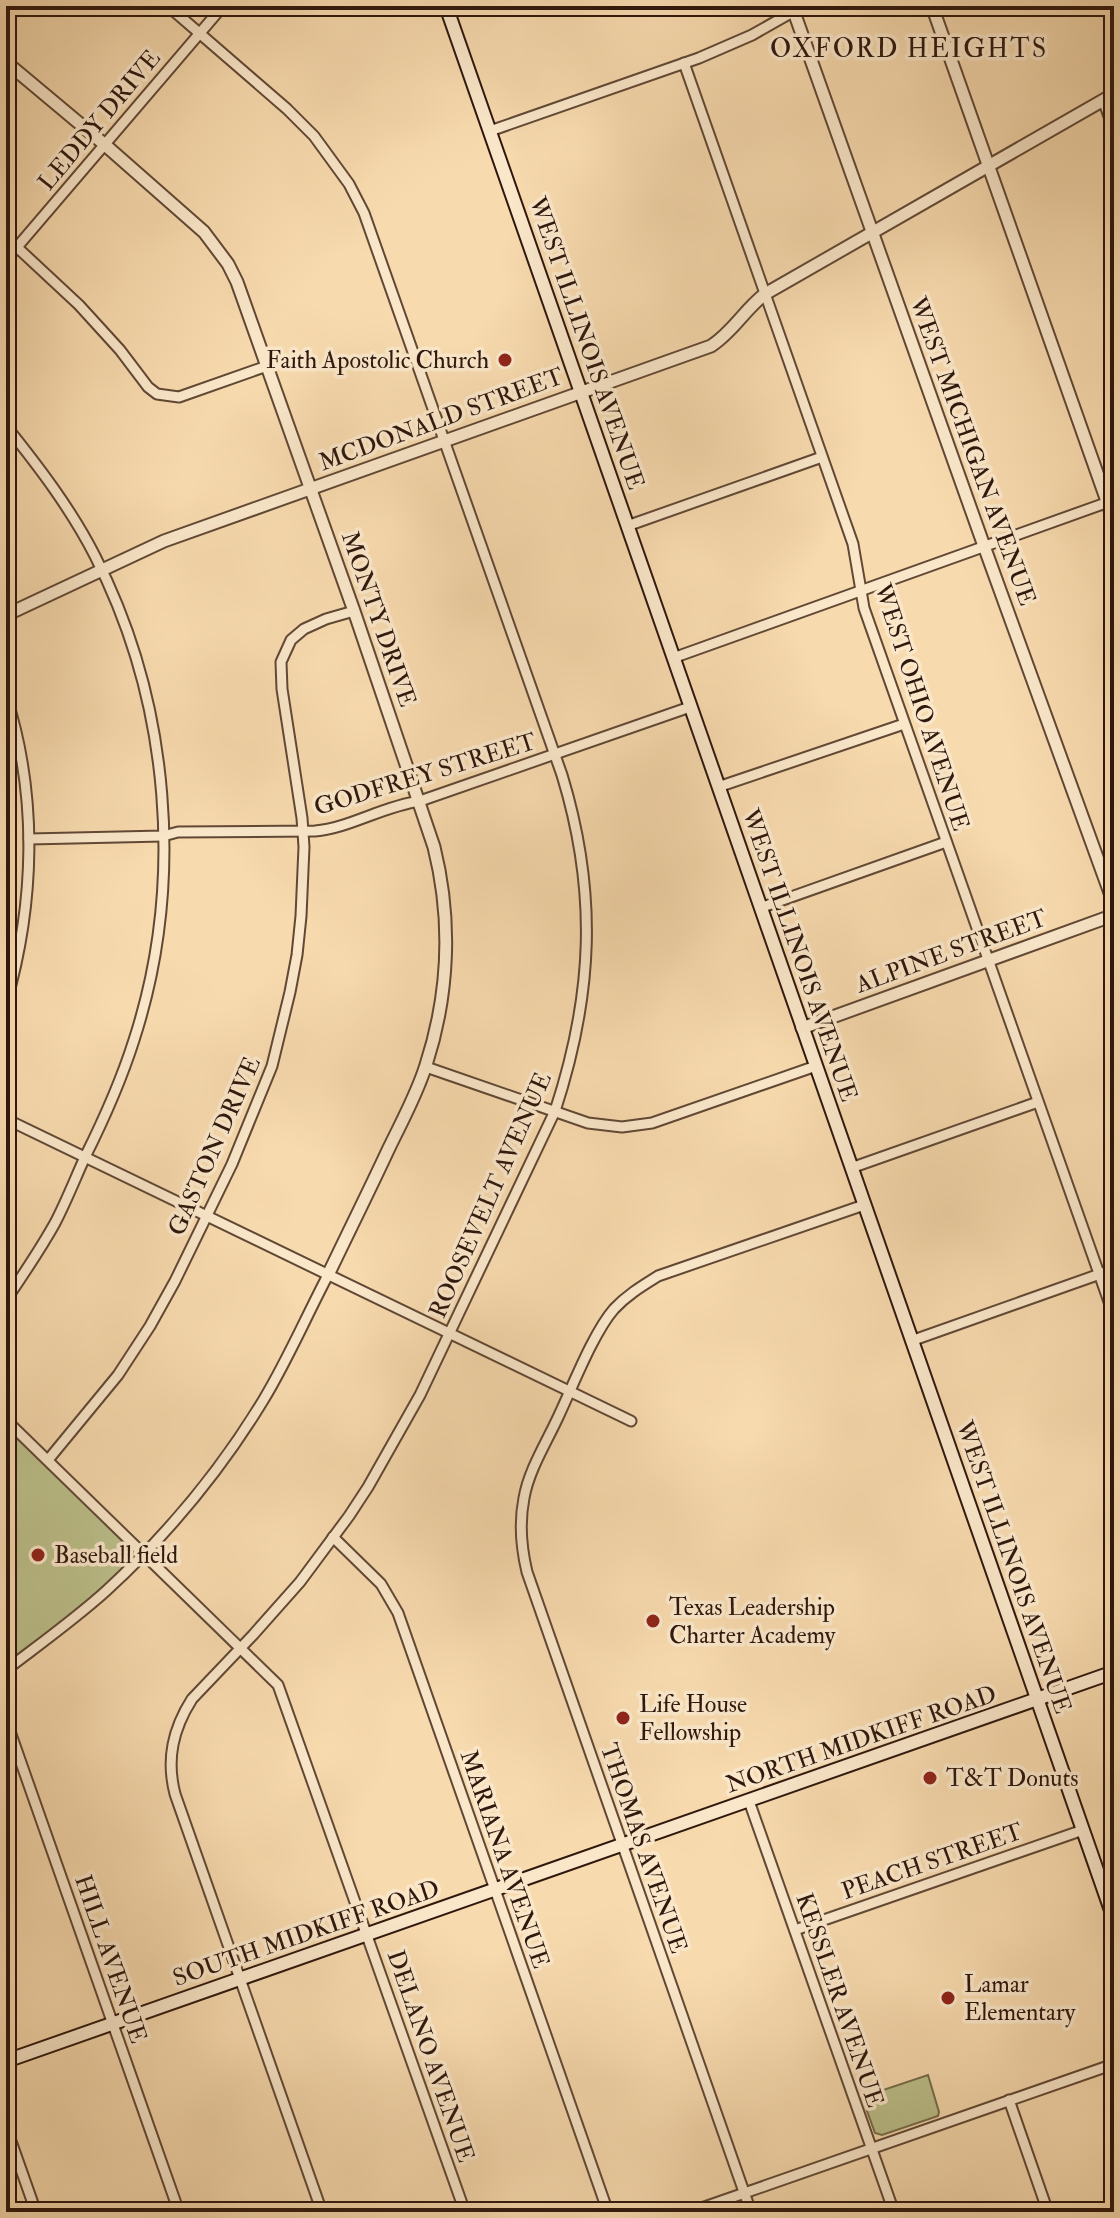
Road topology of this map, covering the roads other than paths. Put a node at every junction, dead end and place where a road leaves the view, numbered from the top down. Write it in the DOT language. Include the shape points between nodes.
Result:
graph roads {
  1 [pos="168,6"];
  2 [pos="223,6"];
  3 [pos="446,6"];
  4 [pos="932,6"];
  5 [pos="799,9"];
  6 [pos="199,33"];
  7 [pos="6,62"];
  8 [pos="684,63"];
  9 [pos="1109,97"];
  10 [pos="1114,130"];
  11 [pos="490,131"];
  12 [pos="104,144"];
  13 [pos="988,166"];
  14 [pos="872,233"];
  15 [pos="6,237"];
  16 [pos="17,247"];
  17 [pos="6,260"];
  18 [pos="765,294"];
  19 [pos="267,366"];
  20 [pos="580,392"];
  21 [pos="6,426"];
  22 [pos="445,442"];
  23 [pos="822,457"];
  24 [pos="310,490"];
  25 [pos="1111,502"];
  26 [pos="1114,521"];
  27 [pos="627,526"];
  28 [pos="984,546"];
  29 [pos="100,569"];
  30 [pos="861,590"];
  31 [pos="354,611"];
  32 [pos="6,615"];
  33 [pos="673,658"];
  34 [pos="6,696"];
  35 [pos="690,707"];
  36 [pos="904,724"];
  37 [pos="555,754"];
  38 [pos="718,787"];
  39 [pos="420,801"];
  40 [pos="303,830"];
  41 [pos="163,836"];
  42 [pos="29,839"];
  43 [pos="946,842"];
  44 [pos="1114,904"];
  45 [pos="760,908"];
  46 [pos="1114,915"];
  47 [pos="988,961"];
  48 [pos="6,1003"];
  49 [pos="802,1028"];
  50 [pos="816,1066"];
  51 [pos="426,1067"];
  52 [pos="1038,1102"];
  53 [pos="555,1111"];
  54 [pos="6,1119"];
  55 [pos="85,1158"];
  56 [pos="851,1168"];
  57 [pos="864,1205"];
  58 [pos="207,1215"];
  59 [pos="1114,1269"];
  60 [pos="1099,1273"];
  61 [pos="328,1275"];
  62 [pos="6,1300"];
  63 [pos="1114,1316"];
  64 [pos="449,1334"];
  65 [pos="911,1341"];
  66 [pos="570,1392"];
  67 [pos="6,1420"];
  68 [pos="631,1421"];
  69 [pos="48,1460"];
  70 [pos="333,1537"];
  71 [pos="145,1554"];
  72 [pos="241,1648"];
  73 [pos="6,1670"];
  74 [pos="1114,1672"];
  75 [pos="1037,1700"];
  76 [pos="6,1720"];
  77 [pos="749,1801"];
  78 [pos="1083,1830"];
  79 [pos="622,1846"];
  80 [pos="495,1890"];
  81 [pos="1114,1919"];
  82 [pos="795,1930"];
  83 [pos="367,1935"];
  84 [pos="240,1979"];
  85 [pos="113,2024"];
  86 [pos="6,2061"];
  87 [pos="1114,2064"];
  88 [pos="1009,2100"];
  89 [pos="6,2127"];
  90 [pos="871,2148"];
  91 [pos="745,2193"];
  92 [pos="36,2212"];
  93 [pos="179,2212"];
  94 [pos="322,2212"];
  95 [pos="465,2212"];
  96 [pos="608,2212"];
  97 [pos="690,2212"];
  98 [pos="751,2212"];
  99 [pos="894,2212"];
  100 [pos="1048,2212"];
  1 -- 6 [label="street, ROOSEVELT AVENUE"];
  2 -- 6 [label="street, LEDDY DRIVE"];
  3 -- 11 [label="main road, WEST ILLINOIS AVENUE"];
  4 -- 13 [label="street"];
  5 -- 8 [label="street"];
  5 -- 14 [label="street, WEST MICHIGAN AVENUE"];
  6 -- 12 [label="street, LEDDY DRIVE"];
  6 -- 22 [label="street, ROOSEVELT AVENUE" via="296,117 349,184 368,222"];
  7 -- 12 [label="street, MONTY DRIVE"];
  8 -- 11 [label="street"];
  8 -- 18 [label="street, WEST OHIO AVENUE"];
  9 -- 10 [label="street"];
  9 -- 13 [label="street, MCDONALD STREET"];
  11 -- 20 [label="main road, WEST ILLINOIS AVENUE"];
  12 -- 16 [label="street, LEDDY DRIVE"];
  12 -- 19 [label="street, MONTY DRIVE" via="219,251 237,282"];
  13 -- 14 [label="street, MCDONALD STREET"];
  13 -- 25 [label="street"];
  14 -- 18 [label="street, MCDONALD STREET"];
  14 -- 28 [label="street, WEST MICHIGAN AVENUE"];
  15 -- 16 [label="street"];
  16 -- 17 [label="street, LEDDY DRIVE"];
  16 -- 19 [label="street" via="99,326 155,393 179,397"];
  18 -- 20 [label="street, MCDONALD STREET" via="711,346"];
  18 -- 23 [label="street, WEST OHIO AVENUE"];
  19 -- 24 [label="street, MONTY DRIVE"];
  20 -- 22 [label="street, MCDONALD STREET"];
  20 -- 27 [label="main road, WEST ILLINOIS AVENUE"];
  21 -- 29 [label="street" via="61,499"];
  22 -- 24 [label="street, MCDONALD STREET"];
  22 -- 37 [label="street, ROOSEVELT AVENUE"];
  23 -- 27 [label="street"];
  23 -- 30 [label="street, WEST OHIO AVENUE" via="853,544"];
  24 -- 29 [label="street, MCDONALD STREET"];
  24 -- 31 [label="street, MONTY DRIVE"];
  25 -- 26 [label="street"];
  25 -- 28 [label="street"];
  27 -- 33 [label="main road, WEST ILLINOIS AVENUE"];
  28 -- 30 [label="street"];
  28 -- 44 [label="street, WEST MICHIGAN AVENUE"];
  29 -- 32 [label="street, MCDONALD STREET"];
  29 -- 41 [label="street" via="143,687 157,752"];
  30 -- 33 [label="street"];
  30 -- 36 [label="street, WEST OHIO AVENUE"];
  31 -- 39 [label="street, MONTY DRIVE"];
  31 -- 40 [label="street, GASTON DRIVE" via="304,629 291,640 281,662"];
  33 -- 35 [label="main road, WEST ILLINOIS AVENUE"];
  34 -- 42 [label="street" via="24,776"];
  35 -- 37 [label="street, GODFREY STREET"];
  35 -- 38 [label="main road, WEST ILLINOIS AVENUE"];
  36 -- 38 [label="street"];
  36 -- 43 [label="street, WEST OHIO AVENUE"];
  37 -- 39 [label="street, GODFREY STREET"];
  37 -- 53 [label="street, ROOSEVELT AVENUE" via="581,852 587,939 580,1019"];
  38 -- 45 [label="main road, WEST ILLINOIS AVENUE"];
  39 -- 40 [label="street, GODFREY STREET" via="339,827"];
  39 -- 51 [label="street, MONTY DRIVE" via="437,860 446,934 442,995"];
  40 -- 41 [label="street, GODFREY STREET"];
  40 -- 58 [label="street, GASTON DRIVE" via="298,941 279,1042"];
  41 -- 42 [label="street, GODFREY STREET"];
  41 -- 55 [label="street" via="159,927 143,1007 115,1095"];
  42 -- 48 [label="street" via="26,913"];
  43 -- 45 [label="street"];
  43 -- 47 [label="street, WEST OHIO AVENUE"];
  45 -- 49 [label="main road, WEST ILLINOIS AVENUE"];
  46 -- 47 [label="street, ALPINE STREET"];
  47 -- 49 [label="street, ALPINE STREET"];
  47 -- 52 [label="street, WEST OHIO AVENUE"];
  49 -- 50 [label="main road, WEST ILLINOIS AVENUE"];
  50 -- 53 [label="street" via="639,1126 602,1126"];
  50 -- 56 [label="main road, WEST ILLINOIS AVENUE"];
  51 -- 53 [label="street"];
  51 -- 61 [label="street, MONTY DRIVE"];
  52 -- 56 [label="street"];
  52 -- 60 [label="street, WEST OHIO AVENUE"];
  53 -- 64 [label="street, ROOSEVELT AVENUE"];
  54 -- 55 [label="street"];
  55 -- 58 [label="street"];
  55 -- 62 [label="street" via="55,1224"];
  56 -- 57 [label="main road, WEST ILLINOIS AVENUE"];
  57 -- 65 [label="main road, WEST ILLINOIS AVENUE"];
  57 -- 66 [label="street, THOMAS AVENUE" via="662,1275 636,1289 602,1326"];
  58 -- 61 [label="street"];
  58 -- 69 [label="street, GASTON DRIVE" via="150,1326 118,1375"];
  59 -- 60 [label="street"];
  60 -- 63 [label="street, WEST OHIO AVENUE"];
  60 -- 65 [label="street"];
  61 -- 64 [label="street"];
  61 -- 71 [label="street" via="294,1347 249,1422 188,1506"];
  64 -- 66 [label="street"];
  64 -- 70 [label="street, ROOSEVELT AVENUE" via="396,1441"];
  65 -- 75 [label="main road, WEST ILLINOIS AVENUE"];
  66 -- 68 [label="street"];
  66 -- 79 [label="street, THOMAS AVENUE" via="527,1483 522,1547"];
  67 -- 69 [label="street, DELANO AVENUE"];
  69 -- 71 [label="street, DELANO AVENUE"];
  70 -- 72 [label="street, ROOSEVELT AVENUE"];
  70 -- 80 [label="street, MARIANA AVENUE" via="381,1584 398,1613"];
  71 -- 72 [label="street, DELANO AVENUE"];
  71 -- 73 [label="street" via="71,1621"];
  72 -- 83 [label="street, DELANO AVENUE" via="282,1692"];
  72 -- 84 [label="street, ROOSEVELT AVENUE" via="185,1708 171,1760 175,1794"];
  74 -- 75 [label="main road, NORTH MIDKIFF ROAD"];
  75 -- 77 [label="main road, NORTH MIDKIFF ROAD"];
  75 -- 78 [label="main road, WEST ILLINOIS AVENUE"];
  76 -- 85 [label="street, HILL AVENUE"];
  77 -- 79 [label="main road, NORTH MIDKIFF ROAD"];
  77 -- 82 [label="street, KESSLER AVENUE"];
  78 -- 81 [label="main road, WEST ILLINOIS AVENUE"];
  78 -- 82 [label="street, PEACH STREET"];
  79 -- 80 [label="main road, SOUTH MIDKIFF ROAD"];
  79 -- 91 [label="street, THOMAS AVENUE"];
  80 -- 83 [label="main road, SOUTH MIDKIFF ROAD"];
  80 -- 96 [label="street, MARIANA AVENUE"];
  82 -- 90 [label="street, KESSLER AVENUE"];
  83 -- 84 [label="main road, SOUTH MIDKIFF ROAD"];
  83 -- 95 [label="street, DELANO AVENUE"];
  84 -- 85 [label="main road, SOUTH MIDKIFF ROAD"];
  84 -- 94 [label="street, ROOSEVELT AVENUE"];
  85 -- 86 [label="main road, SOUTH MIDKIFF ROAD"];
  85 -- 93 [label="street, HILL AVENUE"];
  87 -- 88 [label="street"];
  88 -- 90 [label="street"];
  88 -- 100 [label="street"];
  89 -- 92 [label="street"];
  90 -- 91 [label="street"];
  90 -- 99 [label="street, KESSLER AVENUE"];
  91 -- 97 [label="street"];
  91 -- 98 [label="street, THOMAS AVENUE"];
}
